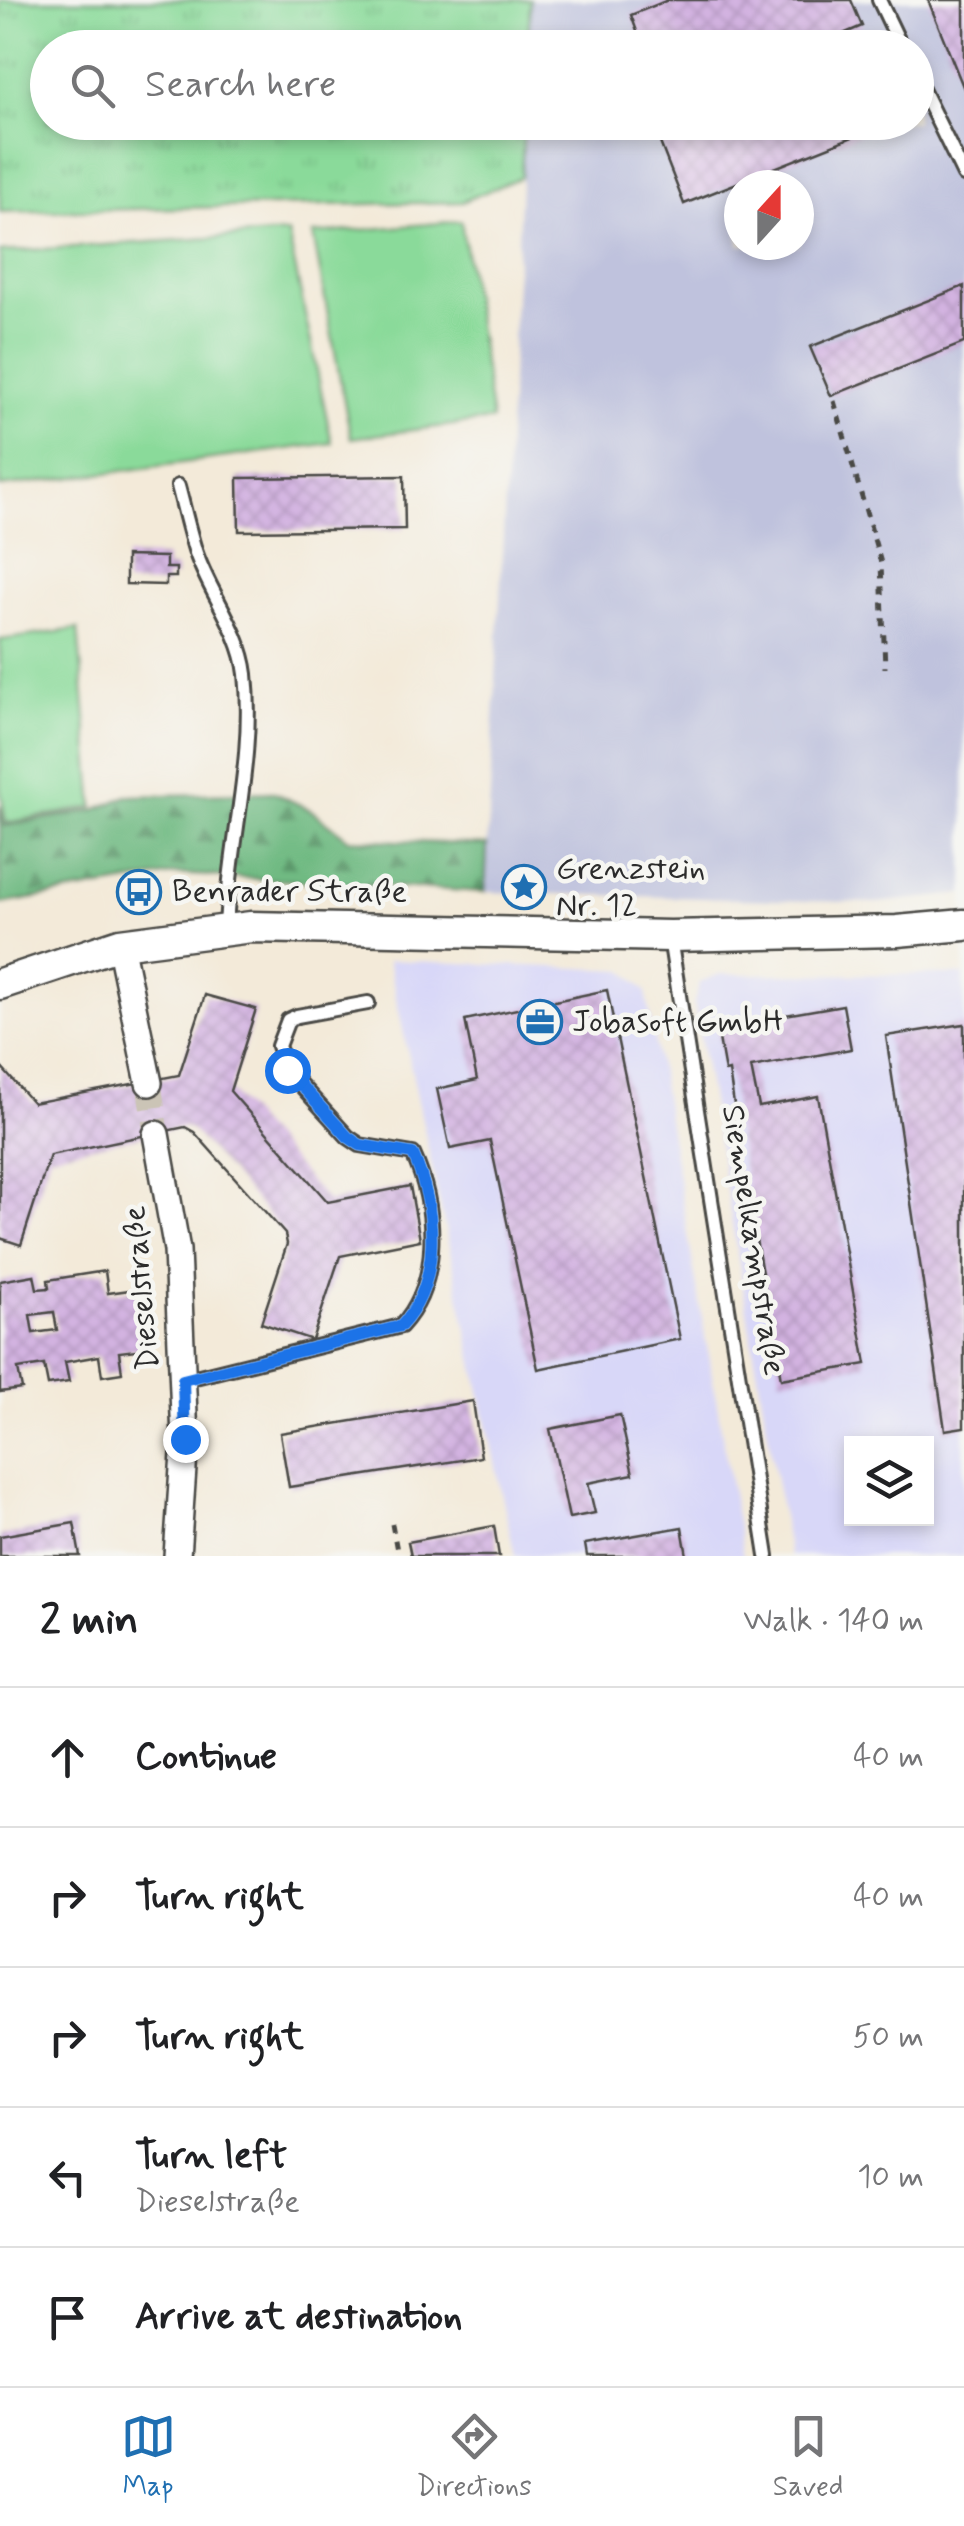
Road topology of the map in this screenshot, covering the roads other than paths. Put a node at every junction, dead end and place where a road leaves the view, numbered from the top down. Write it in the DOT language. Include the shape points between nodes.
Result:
graph roads {
  1 [pos="879,0"];
  2 [pos="893,30"];
  3 [pos="934,114"];
  4 [pos="964,175"];
  5 [pos="178,486"];
  6 [pos="964,925"];
  7 [pos="226,930"];
  8 [pos="670,936"];
  9 [pos="120,944"];
  10 [pos="0,984"];
  11 [pos="368,1003"];
  12 [pos="149,1083"];
  13 [pos="156,1134"];
  14 [pos="183,1380"];
  15 [pos="176,1556"];
  16 [pos="767,1556"];
  1 -- 2 [label="lane"];
  3 -- 4 [label="lane"];
  5 -- 7 [label="lane" via="196,554 246,669 249,723"];
  6 -- 8 [label="street"];
  7 -- 8 [label="street"];
  7 -- 9 [label="street"];
  8 -- 16 [label="lane, Siempelkampstraße"];
  9 -- 10 [label="street"];
  9 -- 12 [label="street"];
  11 -- 14 [label="lane" via="288,1020 278,1046 287,1070 348,1137 413,1154 432,1234 430,1268 418,1299 401,1326"];
  13 -- 14 [label="street, Dieselstraße" via="177,1250"];
  14 -- 15 [label="street, Dieselstraße"];
}
